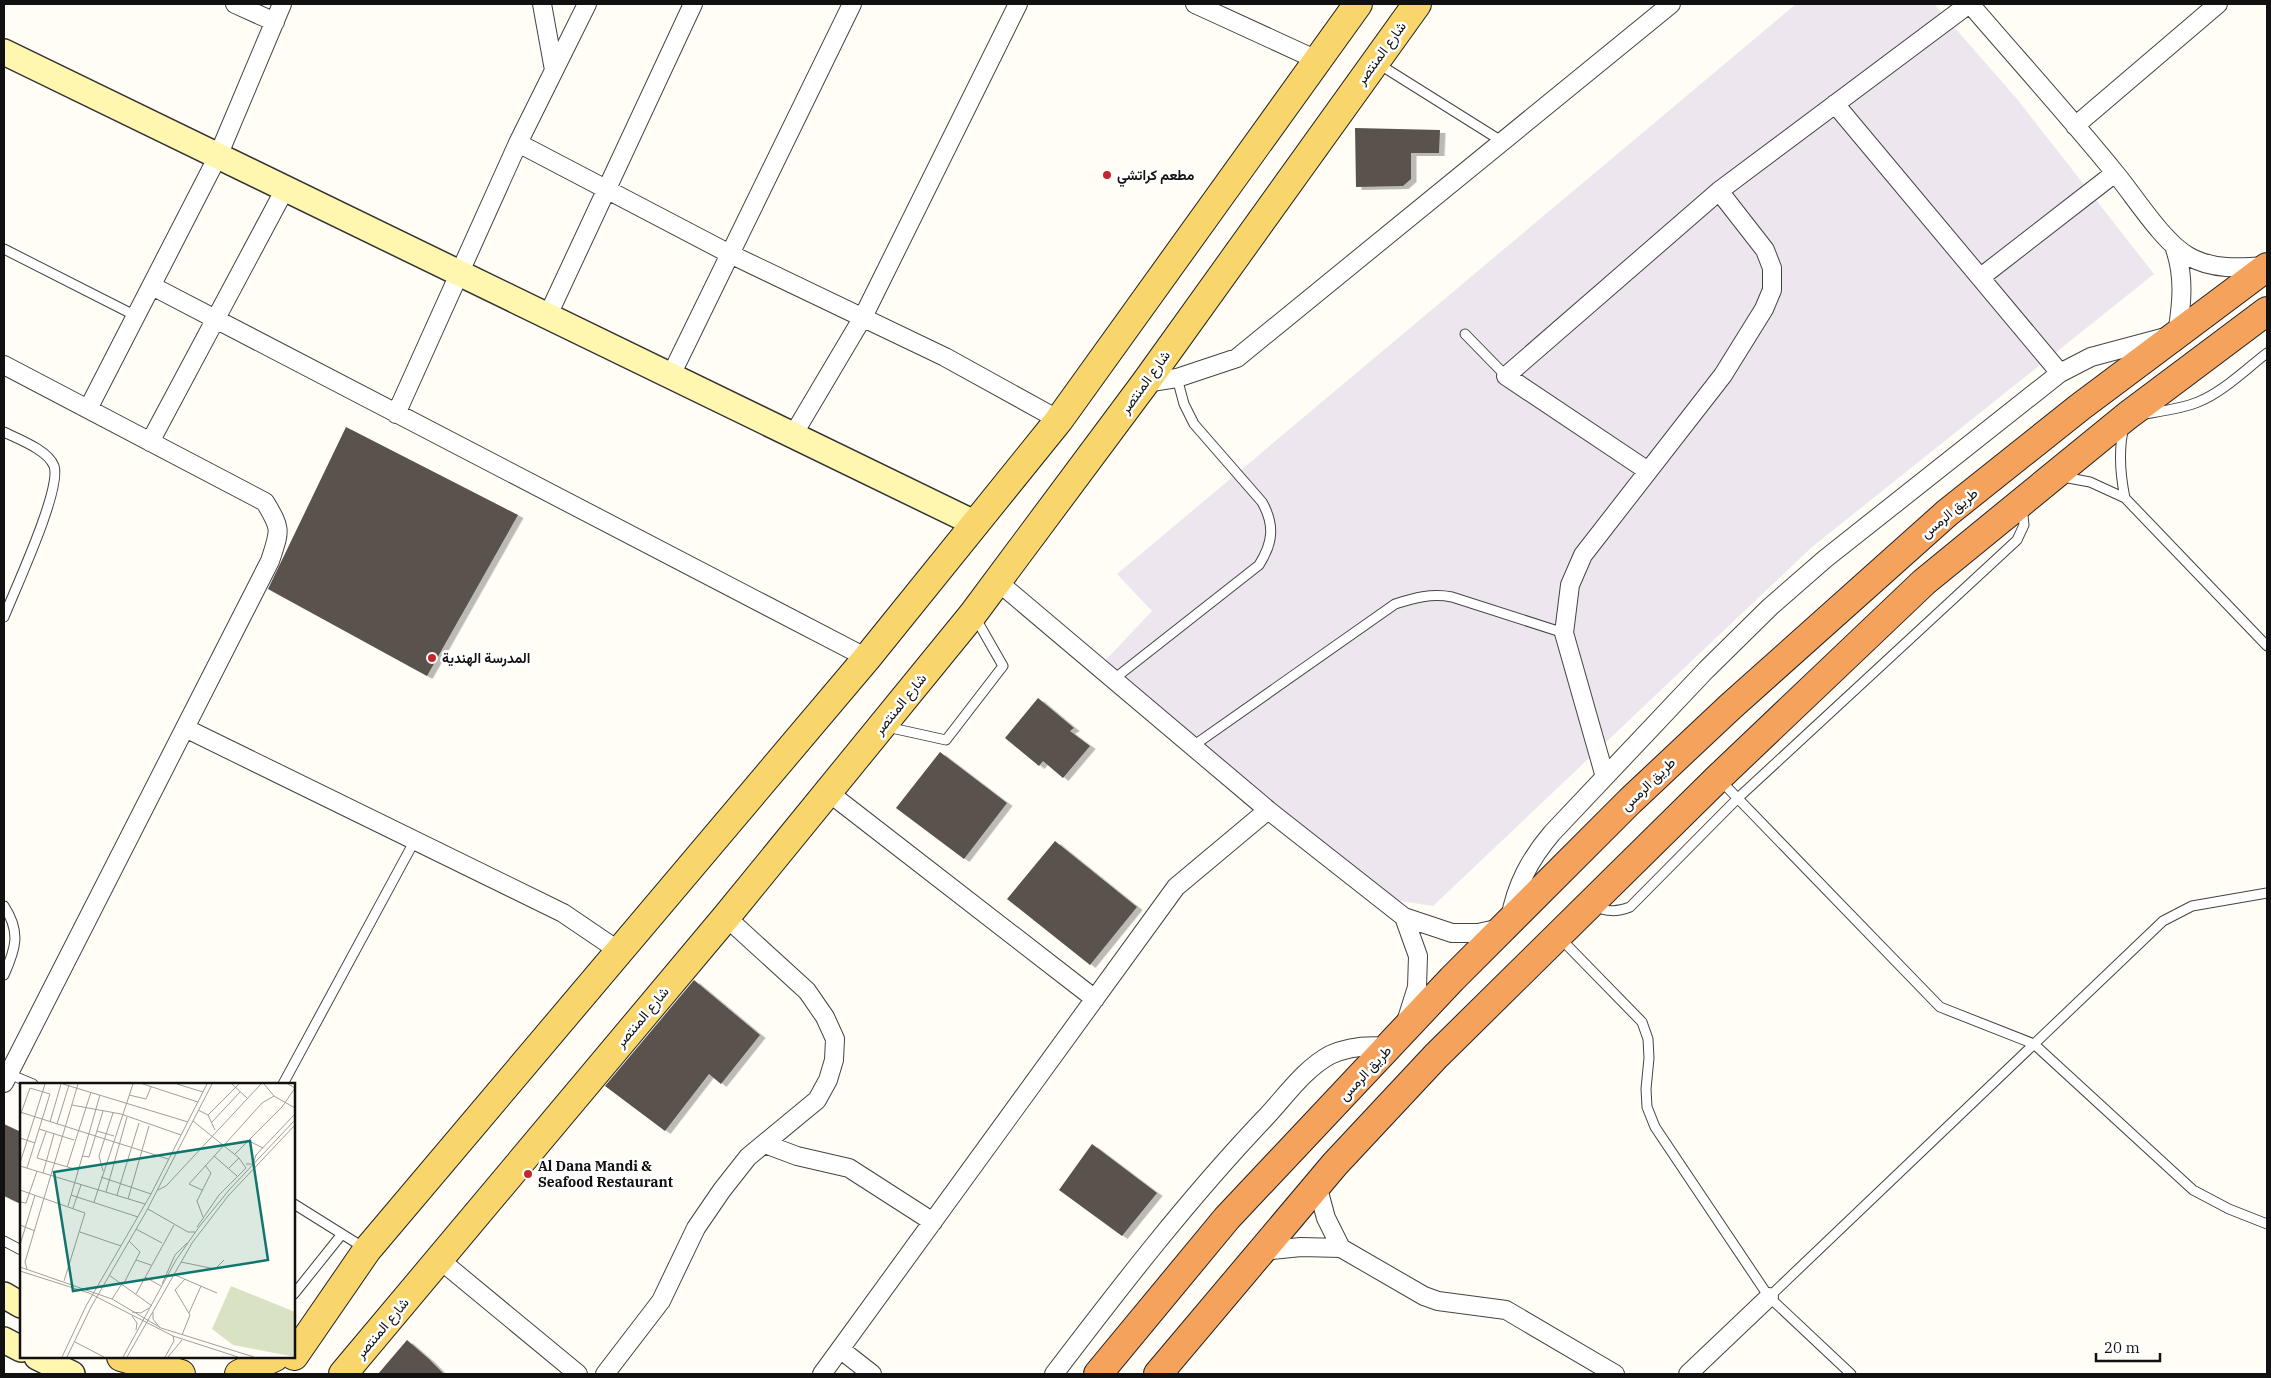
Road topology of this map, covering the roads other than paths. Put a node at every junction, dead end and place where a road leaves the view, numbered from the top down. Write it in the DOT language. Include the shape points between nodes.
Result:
graph roads {
  1 [pos="235,4"];
  2 [pos="282,4"];
  3 [pos="542,4"];
  4 [pos="587,4"];
  5 [pos="693,4"];
  6 [pos="852,4"];
  7 [pos="1018,4"];
  8 [pos="1195,4"];
  9 [pos="1358,4"];
  10 [pos="1417,4"];
  11 [pos="1671,4"];
  12 [pos="1969,4"];
  13 [pos="2218,4"];
  14 [pos="275,22"];
  15 [pos="4,52"];
  16 [pos="1317,60"];
  17 [pos="1375,62"];
  18 [pos="554,70"];
  19 [pos="1835,104"];
  20 [pos="2075,126"];
  21 [pos="1503,142"];
  22 [pos="518,143"];
  23 [pos="218,156"];
  24 [pos="2115,173"];
  25 [pos="285,189"];
  26 [pos="606,189"];
  27 [pos="1719,191"];
  28 [pos="2174,246"];
  29 [pos="4,249"];
  30 [pos="730,254"];
  31 [pos="2267,266"];
  32 [pos="461,274"];
  33 [pos="1981,277"];
  34 [pos="152,286"];
  35 [pos="2267,311"];
  36 [pos="548,315"];
  37 [pos="136,316"];
  38 [pos="864,317"];
  39 [pos="216,319"];
  40 [pos="1465,334"];
  41 [pos="2177,334"];
  42 [pos="2267,353"];
  43 [pos="4,366"];
  44 [pos="2060,373"];
  45 [pos="671,376"];
  46 [pos="1506,376"];
  47 [pos="1177,378"];
  48 [pos="1145,383"];
  49 [pos="88,409"];
  50 [pos="396,414"];
  51 [pos="2127,416"];
  52 [pos="1059,420"];
  53 [pos="4,433"];
  54 [pos="793,435"];
  55 [pos="150,442"];
  56 [pos="1648,471"];
  57 [pos="2052,476"];
  58 [pos="2125,498"];
  59 [pos="2020,503"];
  60 [pos="976,524"];
  61 [pos="998,581"];
  62 [pos="973,614"];
  63 [pos="4,617"];
  64 [pos="1564,634"];
  65 [pos="2267,646"];
  66 [pos="867,658"];
  67 [pos="1114,679"];
  68 [pos="882,726"];
  69 [pos="185,728"];
  70 [pos="1193,746"];
  71 [pos="1605,776"];
  72 [pos="1718,778"];
  73 [pos="828,792"];
  74 [pos="1738,798"];
  75 [pos="1268,810"];
  76 [pos="416,840"];
  77 [pos="2267,893"];
  78 [pos="1590,903"];
  79 [pos="4,906"];
  80 [pos="726,917"];
  81 [pos="1404,917"];
  82 [pos="1507,924"];
  83 [pos="1557,936"];
  84 [pos="619,951"];
  85 [pos="4,974"];
  86 [pos="1095,999"];
  87 [pos="1396,1039"];
  88 [pos="2034,1044"];
  89 [pos="6,1079"];
  90 [pos="28,1083"];
  91 [pos="284,1083"];
  92 [pos="765,1144"];
  93 [pos="1317,1185"];
  94 [pos="295,1205"];
  95 [pos="933,1222"];
  96 [pos="2267,1224"];
  97 [pos="342,1234"];
  98 [pos="4,1241"];
  99 [pos="1341,1248"];
  100 [pos="20,1249"];
  101 [pos="367,1250"];
  102 [pos="1261,1251"];
  103 [pos="440,1260"];
  104 [pos="295,1292"];
  105 [pos="4,1295"];
  106 [pos="1769,1297"];
  107 [pos="20,1304"];
  108 [pos="378,1333"];
  109 [pos="4,1340"];
  110 [pos="20,1348"];
  111 [pos="840,1349"];
  112 [pos="296,1351"];
  113 [pos="39,1358"];
  114 [pos="123,1358"];
  115 [pos="125,1358"];
  116 [pos="273,1358"];
  117 [pos="291,1358"];
  118 [pos="1161,1373"];
  119 [pos="72,1374"];
  120 [pos="147,1374"];
  121 [pos="181,1374"];
  122 [pos="238,1374"];
  123 [pos="280,1374"];
  124 [pos="343,1374"];
  125 [pos="360,1374"];
  126 [pos="577,1374"];
  127 [pos="606,1374"];
  128 [pos="822,1374"];
  129 [pos="872,1374"];
  130 [pos="1054,1374"];
  131 [pos="1098,1374"];
  132 [pos="1615,1374"];
  133 [pos="1688,1374"];
  134 [pos="1851,1374"];
  1 -- 14 [label="street"];
  2 -- 14 [label="street"];
  3 -- 18 [label="street"];
  4 -- 18 [label="street"];
  5 -- 26 [label="street"];
  6 -- 30 [label="street"];
  7 -- 38 [label="street"];
  8 -- 16 [label="street"];
  9 -- 16 [label="main road"];
  10 -- 17 [label="main road, شارع المنتصر"];
  11 -- 21 [label="street"];
  12 -- 19 [label="street"];
  12 -- 20 [label="street"];
  13 -- 20 [label="street"];
  14 -- 23 [label="street"];
  15 -- 23 [label="street"];
  16 -- 52 [label="main road"];
  17 -- 21 [label="lane"];
  17 -- 48 [label="main road, شارع المنتصر"];
  18 -- 22 [label="street"];
  19 -- 27 [label="street"];
  19 -- 33 [label="street"];
  20 -- 24 [label="street"];
  21 -- 47 [label="street" via="1237,358"];
  22 -- 26 [label="street"];
  22 -- 32 [label="street"];
  23 -- 25 [label="street"];
  23 -- 34 [label="street"];
  24 -- 28 [label="street"];
  24 -- 33 [label="street"];
  25 -- 32 [label="street"];
  25 -- 39 [label="street"];
  26 -- 30 [label="street"];
  26 -- 36 [label="street"];
  27 -- 46 [label="street"];
  27 -- 56 [label="street" via="1765,250 1772,268 1772,290 1764,309 1723,375"];
  28 -- 31 [label="street" via="2207,264 2228,268"];
  28 -- 41 [label="street" via="2182,282"];
  29 -- 37 [label="lane"];
  30 -- 38 [label="street"];
  30 -- 45 [label="street"];
  31 -- 41 [label="highway, طريق الرمس"];
  32 -- 36 [label="street"];
  32 -- 50 [label="street"];
  33 -- 44 [label="street"];
  34 -- 37 [label="street"];
  34 -- 39 [label="street"];
  35 -- 51 [label="highway"];
  36 -- 45 [label="street"];
  37 -- 49 [label="street"];
  38 -- 52 [label="street"];
  38 -- 54 [label="street"];
  39 -- 50 [label="street"];
  39 -- 55 [label="street"];
  40 -- 46 [label="lane"];
  41 -- 44 [label="street" via="2090,358"];
  41 -- 82 [label="highway, طريق الرمس" via="1946,513 1730,707"];
  42 -- 51 [label="lane" via="2200,401"];
  43 -- 49 [label="street"];
  44 -- 71 [label="street" via="1825,559 1777,601"];
  45 -- 54 [label="street"];
  46 -- 56 [label="street"];
  47 -- 48 [label="street"];
  47 -- 67 [label="lane" via="1194,424 1270,515 1268,550 1259,565"];
  48 -- 61 [label="main road, شارع المنتصر"];
  49 -- 55 [label="street"];
  50 -- 66 [label="street"];
  51 -- 57 [label="highway"];
  51 -- 58 [label="lane" via="2120,457"];
  52 -- 60 [label="main road"];
  53 -- 63 [label="lane" via="39,450 54,464 56,478"];
  54 -- 60 [label="street"];
  55 -- 69 [label="street" via="265,502 278,523 278,538 270,561"];
  56 -- 64 [label="street" via="1583,555 1573,573"];
  57 -- 58 [label="lane" via="2090,482"];
  57 -- 59 [label="highway"];
  58 -- 65 [label="lane"];
  59 -- 72 [label="highway" via="1924,582"];
  59 -- 74 [label="lane" via="2024,510 2024,525 2017,540"];
  60 -- 66 [label="main road"];
  61 -- 62 [label="main road, شارع المنتصر"];
  61 -- 67 [label="street"];
  62 -- 68 [label="main road, شارع المنتصر"];
  62 -- 68 [label="lane" via="1003,666 946,740"];
  64 -- 70 [label="lane" via="1452,596 1418,596 1395,604"];
  64 -- 71 [label="street"];
  66 -- 84 [label="main road"];
  67 -- 70 [label="street"];
  68 -- 73 [label="main road, شارع المنتصر"];
  69 -- 76 [label="street"];
  69 -- 89 [label="street"];
  70 -- 75 [label="street"];
  71 -- 82 [label="street" via="1531,860 1517,890"];
  72 -- 74 [label="lane"];
  72 -- 78 [label="highway"];
  73 -- 80 [label="main road, شارع المنتصر"];
  73 -- 86 [label="street"];
  74 -- 78 [label="lane" via="1630,906 1611,911"];
  74 -- 88 [label="lane" via="1940,1008"];
  75 -- 81 [label="street"];
  75 -- 86 [label="street" via="1176,887"];
  76 -- 84 [label="street" via="563,913"];
  76 -- 91 [label="lane"];
  77 -- 88 [label="lane" via="2192,906 2163,921"];
  78 -- 83 [label="highway"];
  79 -- 85 [label="lane" via="15,927 14,951"];
  80 -- 92 [label="street" via="808,991 826,1017 835,1039 834,1060 818,1100"];
  80 -- 103 [label="main road, شارع المنتصر"];
  81 -- 82 [label="street" via="1452,933 1478,933"];
  81 -- 87 [label="street" via="1418,956 1417,987"];
  82 -- 87 [label="highway, طريق الرمس"];
  83 -- 93 [label="highway" via="1436,1056"];
  83 -- 106 [label="lane" via="1642,1022 1648,1039 1647,1107 1655,1127"];
  84 -- 101 [label="main road"];
  86 -- 95 [label="street"];
  87 -- 130 [label="street" via="1344,1050 1307,1072 1224,1162 1125,1281"];
  87 -- 131 [label="highway, طريق الرمس" via="1227,1218"];
  88 -- 96 [label="lane" via="2193,1190 2229,1210"];
  88 -- 106 [label="lane"];
  89 -- 90 [label="lane"];
  92 -- 95 [label="street" via="797,1156 849,1168"];
  92 -- 127 [label="street" via="748,1157 722,1190 696,1228 661,1301"];
  93 -- 99 [label="street" via="1326,1218"];
  93 -- 102 [label="highway"];
  94 -- 97 [label="lane"];
  95 -- 111 [label="street"];
  97 -- 101 [label="lane"];
  97 -- 104 [label="lane"];
  98 -- 100 [label="lane"];
  99 -- 102 [label="street"];
  99 -- 132 [label="street" via="1424,1296 1438,1301 1506,1310"];
  101 -- 112 [label="main road"];
  102 -- 118 [label="highway"];
  103 -- 108 [label="main road, شارع المنتصر"];
  103 -- 126 [label="street"];
  105 -- 107 [label="street"];
  106 -- 133 [label="street"];
  106 -- 134 [label="lane"];
  108 -- 124 [label="main road, شارع المنتصر"];
  108 -- 125 [label="main road"];
  109 -- 110 [label="street"];
  111 -- 128 [label="street"];
  111 -- 129 [label="street"];
  113 -- 119 [label="street"];
  114 -- 120 [label="street"];
  115 -- 121 [label="main road"];
  116 -- 122 [label="main road"];
  117 -- 123 [label="main road"];
}
